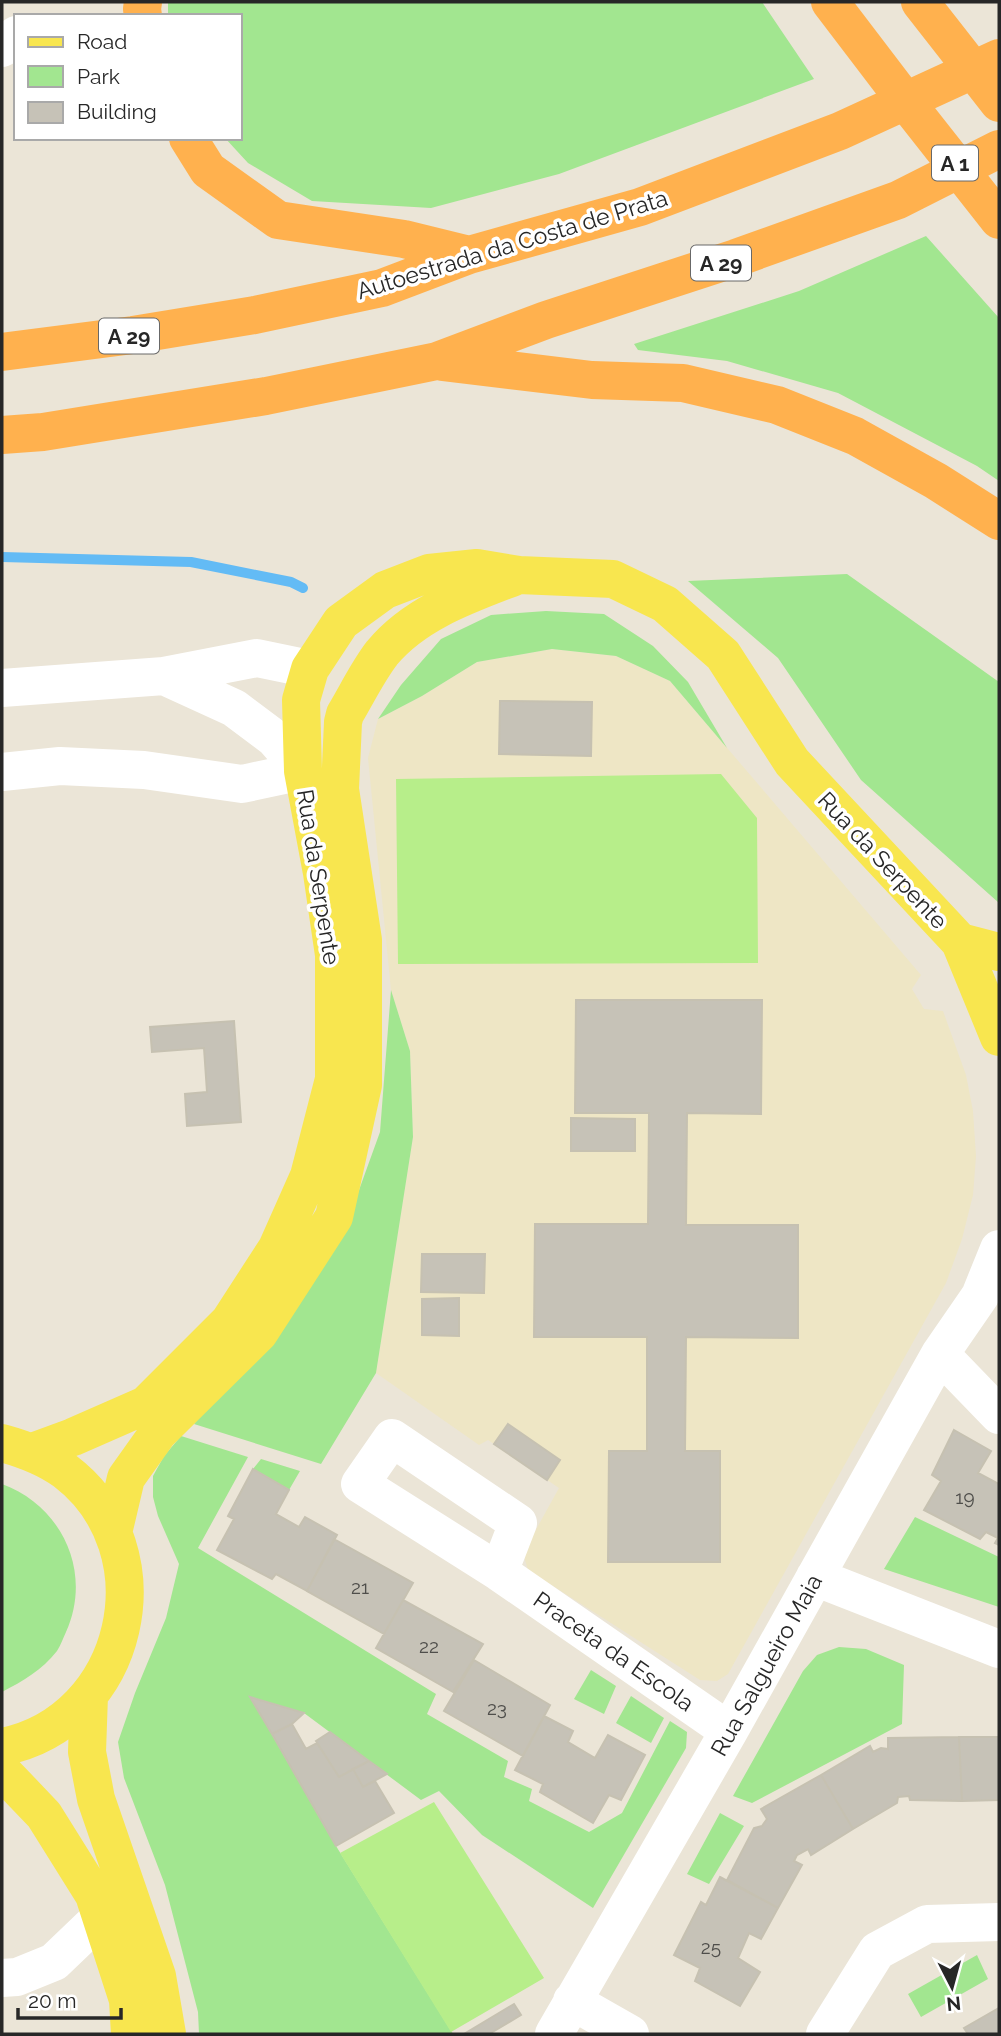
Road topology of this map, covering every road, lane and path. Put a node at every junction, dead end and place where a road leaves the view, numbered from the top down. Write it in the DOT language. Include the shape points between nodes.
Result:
graph roads {
  1 [pos="830,2"];
  2 [pos="920,2"];
  3 [pos="999,58"];
  4 [pos="999,103"];
  5 [pos="189,140"];
  6 [pos="999,149"];
  7 [pos="999,220"];
  8 [pos="469,255"];
  9 [pos="2,352"];
  10 [pos="437,362"];
  11 [pos="2,435"];
  12 [pos="999,521"];
  13 [pos="519,575"];
  14 [pos="382,653"];
  15 [pos="310,669"];
  16 [pos="164,676"];
  17 [pos="2,688"];
  18 [pos="345,714"];
  19 [pos="303,771"];
  20 [pos="2,772"];
  21 [pos="960,942"];
  22 [pos="999,952"];
  23 [pos="999,1037"];
  24 [pos="999,1248"];
  25 [pos="989,1291"];
  26 [pos="940,1354"];
  27 [pos="999,1415"];
  28 [pos="17,1447"];
  29 [pos="113,1533"];
  30 [pos="499,1572"];
  31 [pos="815,1577"];
  32 [pos="999,1649"];
  33 [pos="89,1695"];
  34 [pos="729,1731"];
  35 [pos="2,1747"];
  36 [pos="2,1771"];
  37 [pos="101,1917"];
  38 [pos="999,1922"];
  39 [pos="2,1978"];
  40 [pos="572,2001"];
  41 [pos="130,2034"];
  42 [pos="167,2034"];
  43 [pos="554,2034"];
  44 [pos="630,2034"];
  45 [pos="825,2034"];
  1 -- 7 [label="highway, A 1"];
  2 -- 4 [label="highway"];
  3 -- 8 [label="highway, Autoestrada da Costa de Prata / A 29" via="840,131 640,206"];
  5 -- 8 [label="highway" via="208,170 278,220 404,239"];
  6 -- 10 [label="highway, A 29" via="898,200"];
  8 -- 9 [label="highway, Autoestrada da Costa de Prata / A 29" via="382,288 268,312"];
  10 -- 11 [label="highway, A 29" via="253,398"];
  10 -- 12 [label="highway" via="592,380 682,383 777,405 855,436"];
  13 -- 14 [label="main road, Rua da Serpente" via="450,602 408,628"];
  13 -- 15 [label="main road, Rua da Serpente" via="477,568 429,573 384,590 341,622"];
  13 -- 21 [label="main road, Rua da Serpente" via="613,579 666,604 723,655 792,762"];
  14 -- 15 [label="main road"];
  14 -- 18 [label="main road, Rua da Serpente"];
  15 -- 16 [label="street" via="257,658"];
  15 -- 18 [label="main road"];
  15 -- 19 [label="main road, Rua da Serpente" via="301,701"];
  16 -- 17 [label="street"];
  16 -- 19 [label="street" via="234,708 274,738"];
  18 -- 29 [label="main road, Rua da Serpente" via="340,789 363,940 363,1085 334,1217 259,1333 158,1433 126,1478"];
  19 -- 20 [label="street" via="242,784 144,770 60,766"];
  19 -- 28 [label="main road, Rua da Serpente" via="334,955 334,1079 309,1176 277,1248 229,1322 146,1405 73,1437"];
  21 -- 22 [label="main road, Rua da Serpente"];
  21 -- 23 [label="main road, Rua da Serpente"];
  24 -- 25 [label="street, Rua Salgueiro Maia"];
  25 -- 26 [label="street, Rua Salgueiro Maia"];
  26 -- 27 [label="street"];
  26 -- 31 [label="street, Rua Salgueiro Maia"];
  28 -- 29 [label="main road" via="65,1472 93,1500"];
  29 -- 33 [label="main road" via="124,1575 124,1617 112,1659"];
  30 -- 34 [label="street, Praceta da Escola"];
  31 -- 32 [label="street"];
  31 -- 34 [label="street, Rua Salgueiro Maia"];
  33 -- 35 [label="main road" via="41,1734"];
  33 -- 42 [label="main road" via="87,1752 96,1799 158,1976"];
  34 -- 40 [label="street, Rua Salgueiro Maia"];
  36 -- 37 [label="main road" via="44,1815 94,1895"];
  37 -- 39 [label="street" via="54,1962"];
  37 -- 41 [label="main road" via="128,2000"];
  38 -- 45 [label="street" via="927,1924 877,1951"];
  40 -- 43 [label="street, Rua Salgueiro Maia"];
  40 -- 44 [label="street"];
}
